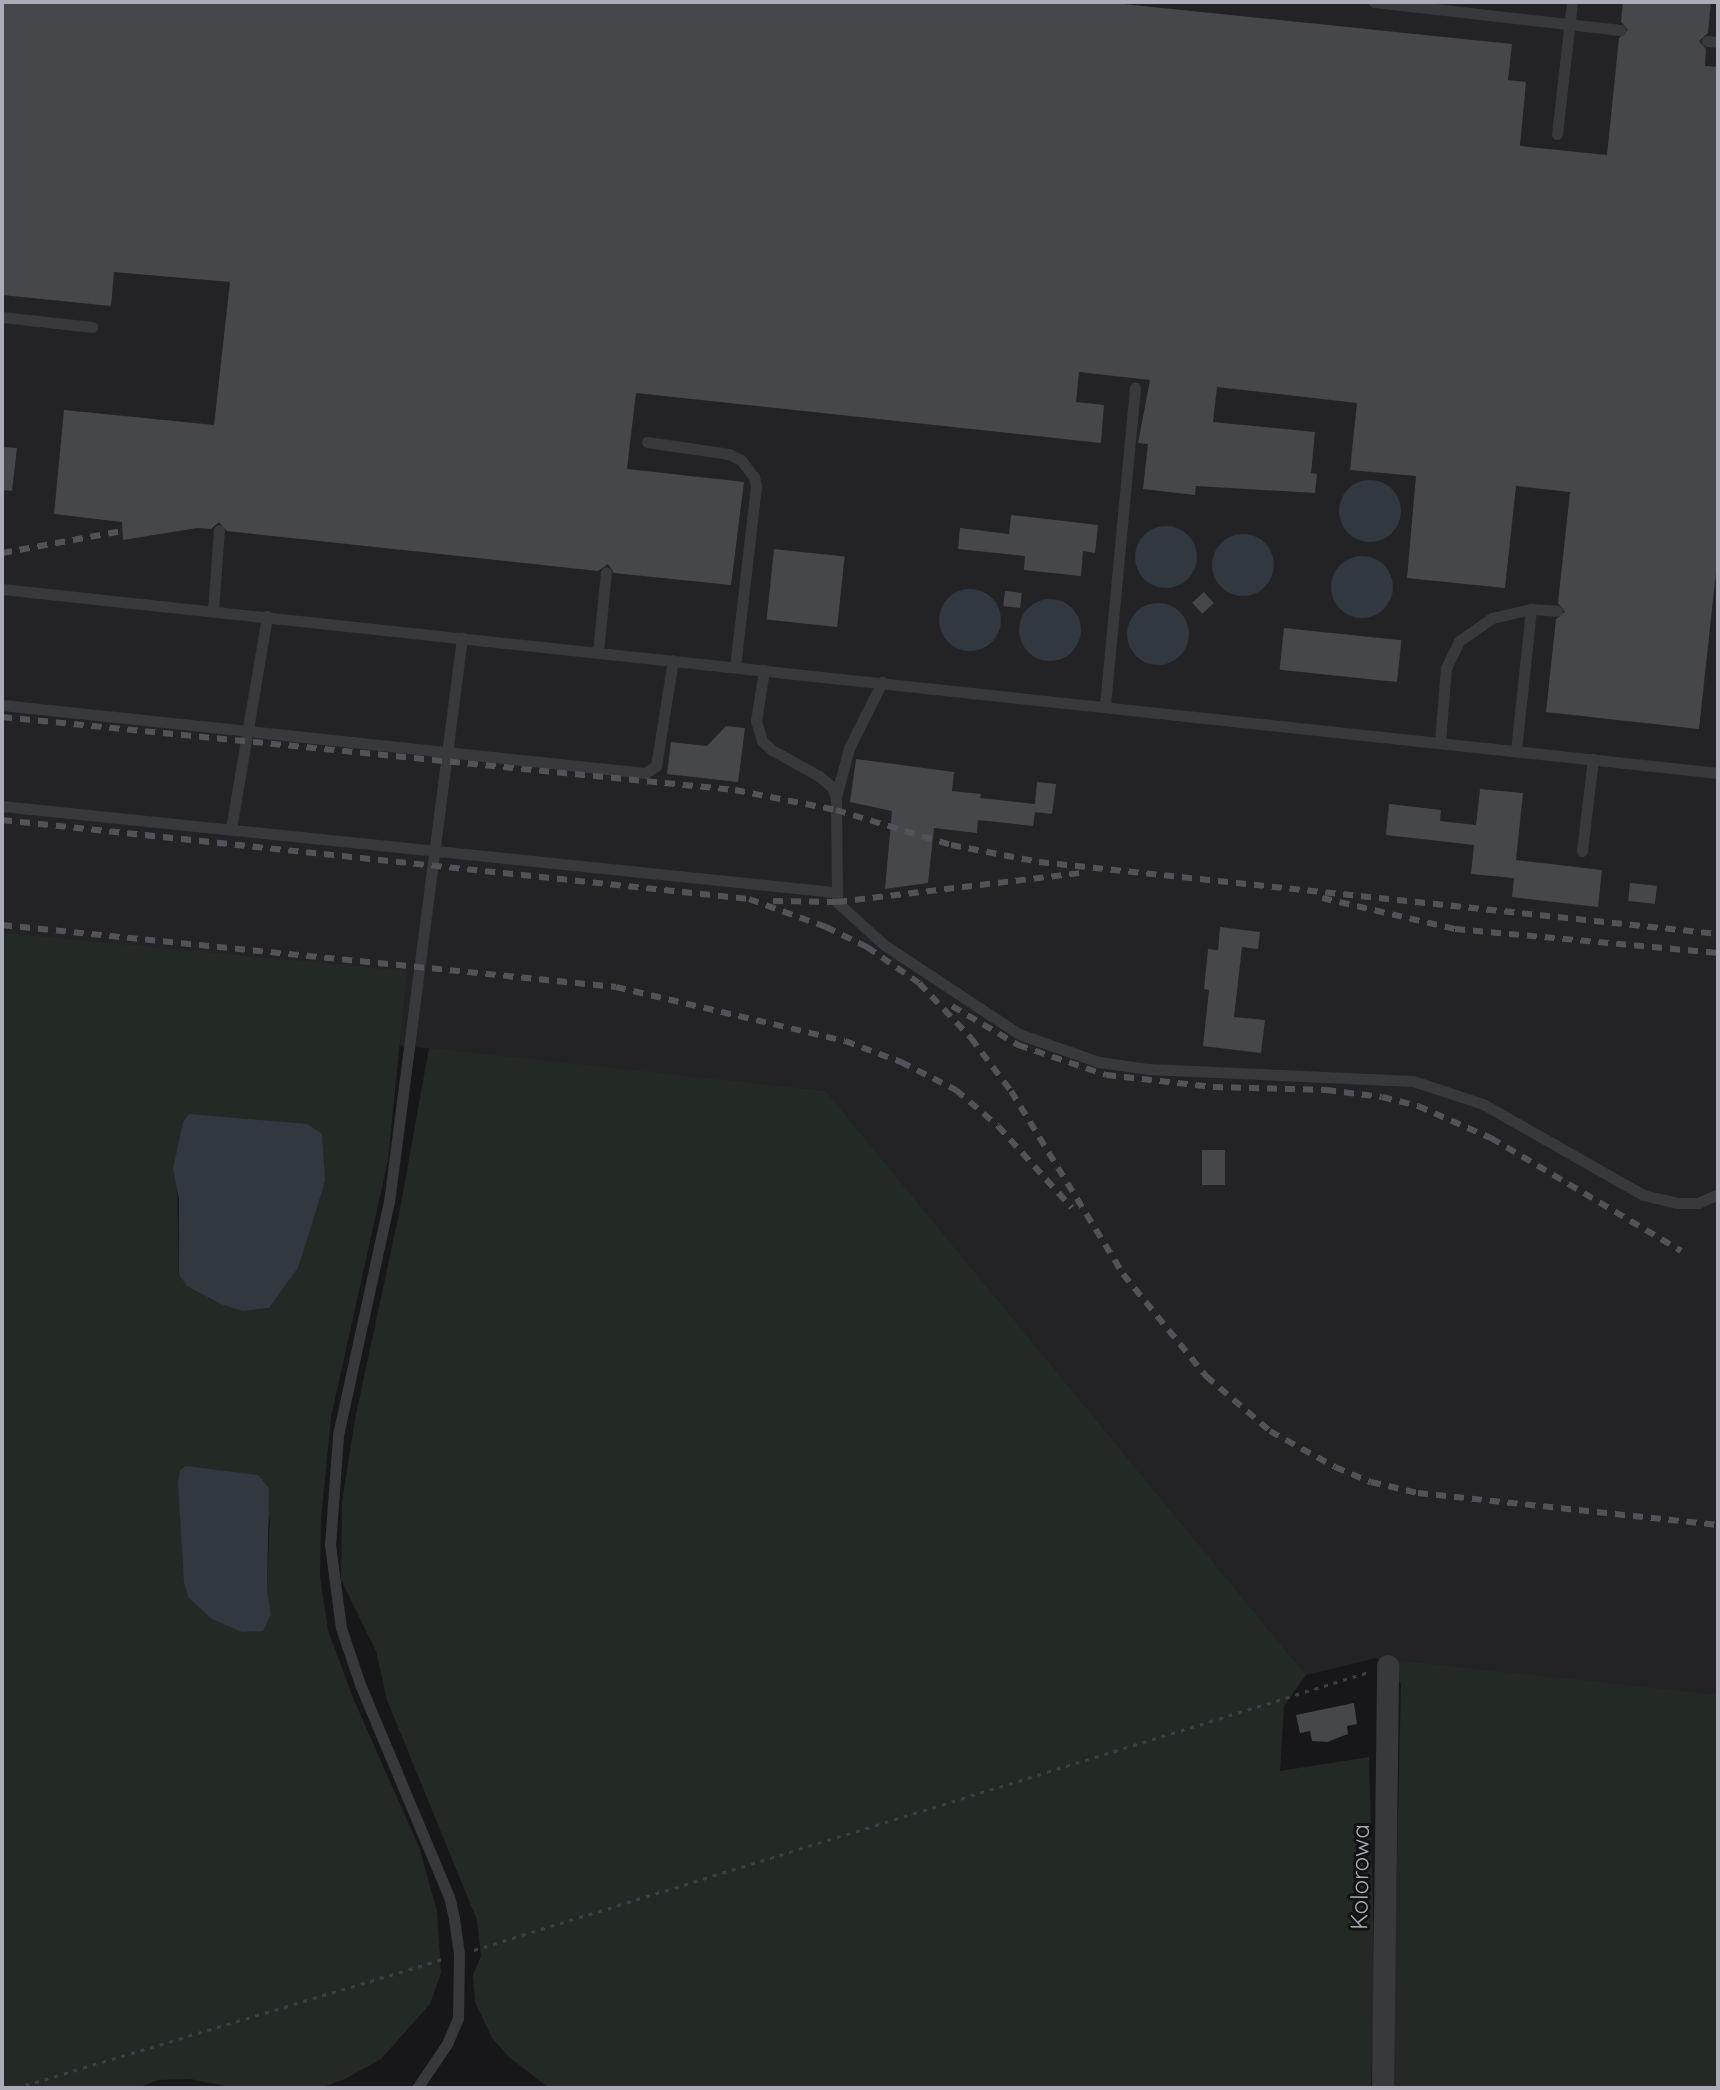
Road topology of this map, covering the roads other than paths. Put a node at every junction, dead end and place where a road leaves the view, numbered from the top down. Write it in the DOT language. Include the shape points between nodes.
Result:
graph roads {
  1 [pos="1374,2"];
  2 [pos="1572,2"];
  3 [pos="1569,25"];
  4 [pos="1620,30"];
  5 [pos="1557,134"];
  6 [pos="2,317"];
  7 [pos="92,327"];
  8 [pos="1135,387"];
  9 [pos="647,442"];
  10 [pos="219,530"];
  11 [pos="606,572"];
  12 [pos="2,589"];
  13 [pos="1531,609"];
  14 [pos="213,611"];
  15 [pos="1557,611"];
  16 [pos="267,616"];
  17 [pos="462,638"];
  18 [pos="598,652"];
  19 [pos="673,660"];
  20 [pos="735,667"];
  21 [pos="764,670"];
  22 [pos="882,682"];
  23 [pos="2,705"];
  24 [pos="1105,705"];
  25 [pos="248,731"];
  26 [pos="1440,741"];
  27 [pos="1516,750"];
  28 [pos="448,752"];
  29 [pos="1593,759"];
  30 [pos="1718,773"];
  31 [pos="836,798"];
  32 [pos="2,806"];
  33 [pos="231,829"];
  34 [pos="435,850"];
  35 [pos="1582,851"];
  36 [pos="834,892"];
  37 [pos="1718,1194"];
  38 [pos="1388,1666"];
  39 [pos="417,2088"];
  40 [pos="1383,2088"];
  1 -- 3 [label="lane"];
  2 -- 3 [label="lane"];
  3 -- 4 [label="lane"];
  3 -- 5 [label="lane"];
  6 -- 7 [label="lane"];
  8 -- 24 [label="lane"];
  9 -- 20 [label="lane" via="729,454 754,477"];
  10 -- 14 [label="lane"];
  11 -- 18 [label="lane"];
  12 -- 14 [label="lane"];
  13 -- 15 [label="lane"];
  13 -- 26 [label="lane" via="1492,618 1459,641 1446,668"];
  13 -- 27 [label="lane"];
  14 -- 16 [label="lane"];
  16 -- 17 [label="lane"];
  16 -- 25 [label="lane"];
  17 -- 18 [label="lane"];
  17 -- 28 [label="lane"];
  18 -- 19 [label="lane"];
  19 -- 20 [label="lane"];
  19 -- 28 [label="lane" via="652,772"];
  20 -- 21 [label="lane"];
  21 -- 22 [label="lane"];
  21 -- 31 [label="lane" via="756,721 762,741 819,776"];
  22 -- 24 [label="lane"];
  22 -- 31 [label="lane" via="849,748"];
  23 -- 25 [label="lane"];
  24 -- 26 [label="lane"];
  25 -- 28 [label="lane"];
  25 -- 33 [label="lane"];
  26 -- 27 [label="lane"];
  27 -- 29 [label="lane"];
  28 -- 34 [label="lane"];
  29 -- 30 [label="lane"];
  29 -- 35 [label="lane"];
  31 -- 36 [label="lane"];
  32 -- 33 [label="lane"];
  33 -- 34 [label="lane"];
  34 -- 36 [label="lane"];
  34 -- 39 [label="lane" via="389,1202 338,1435 330,1545 341,1628 449,1897 459,1954 458,2018"];
  36 -- 37 [label="lane" via="843,909 883,944 1019,1034 1068,1053 1148,1069 1413,1081 1483,1104 1643,1195 1698,1203"];
  38 -- 40 [label="street, Kolorowa"];
}
